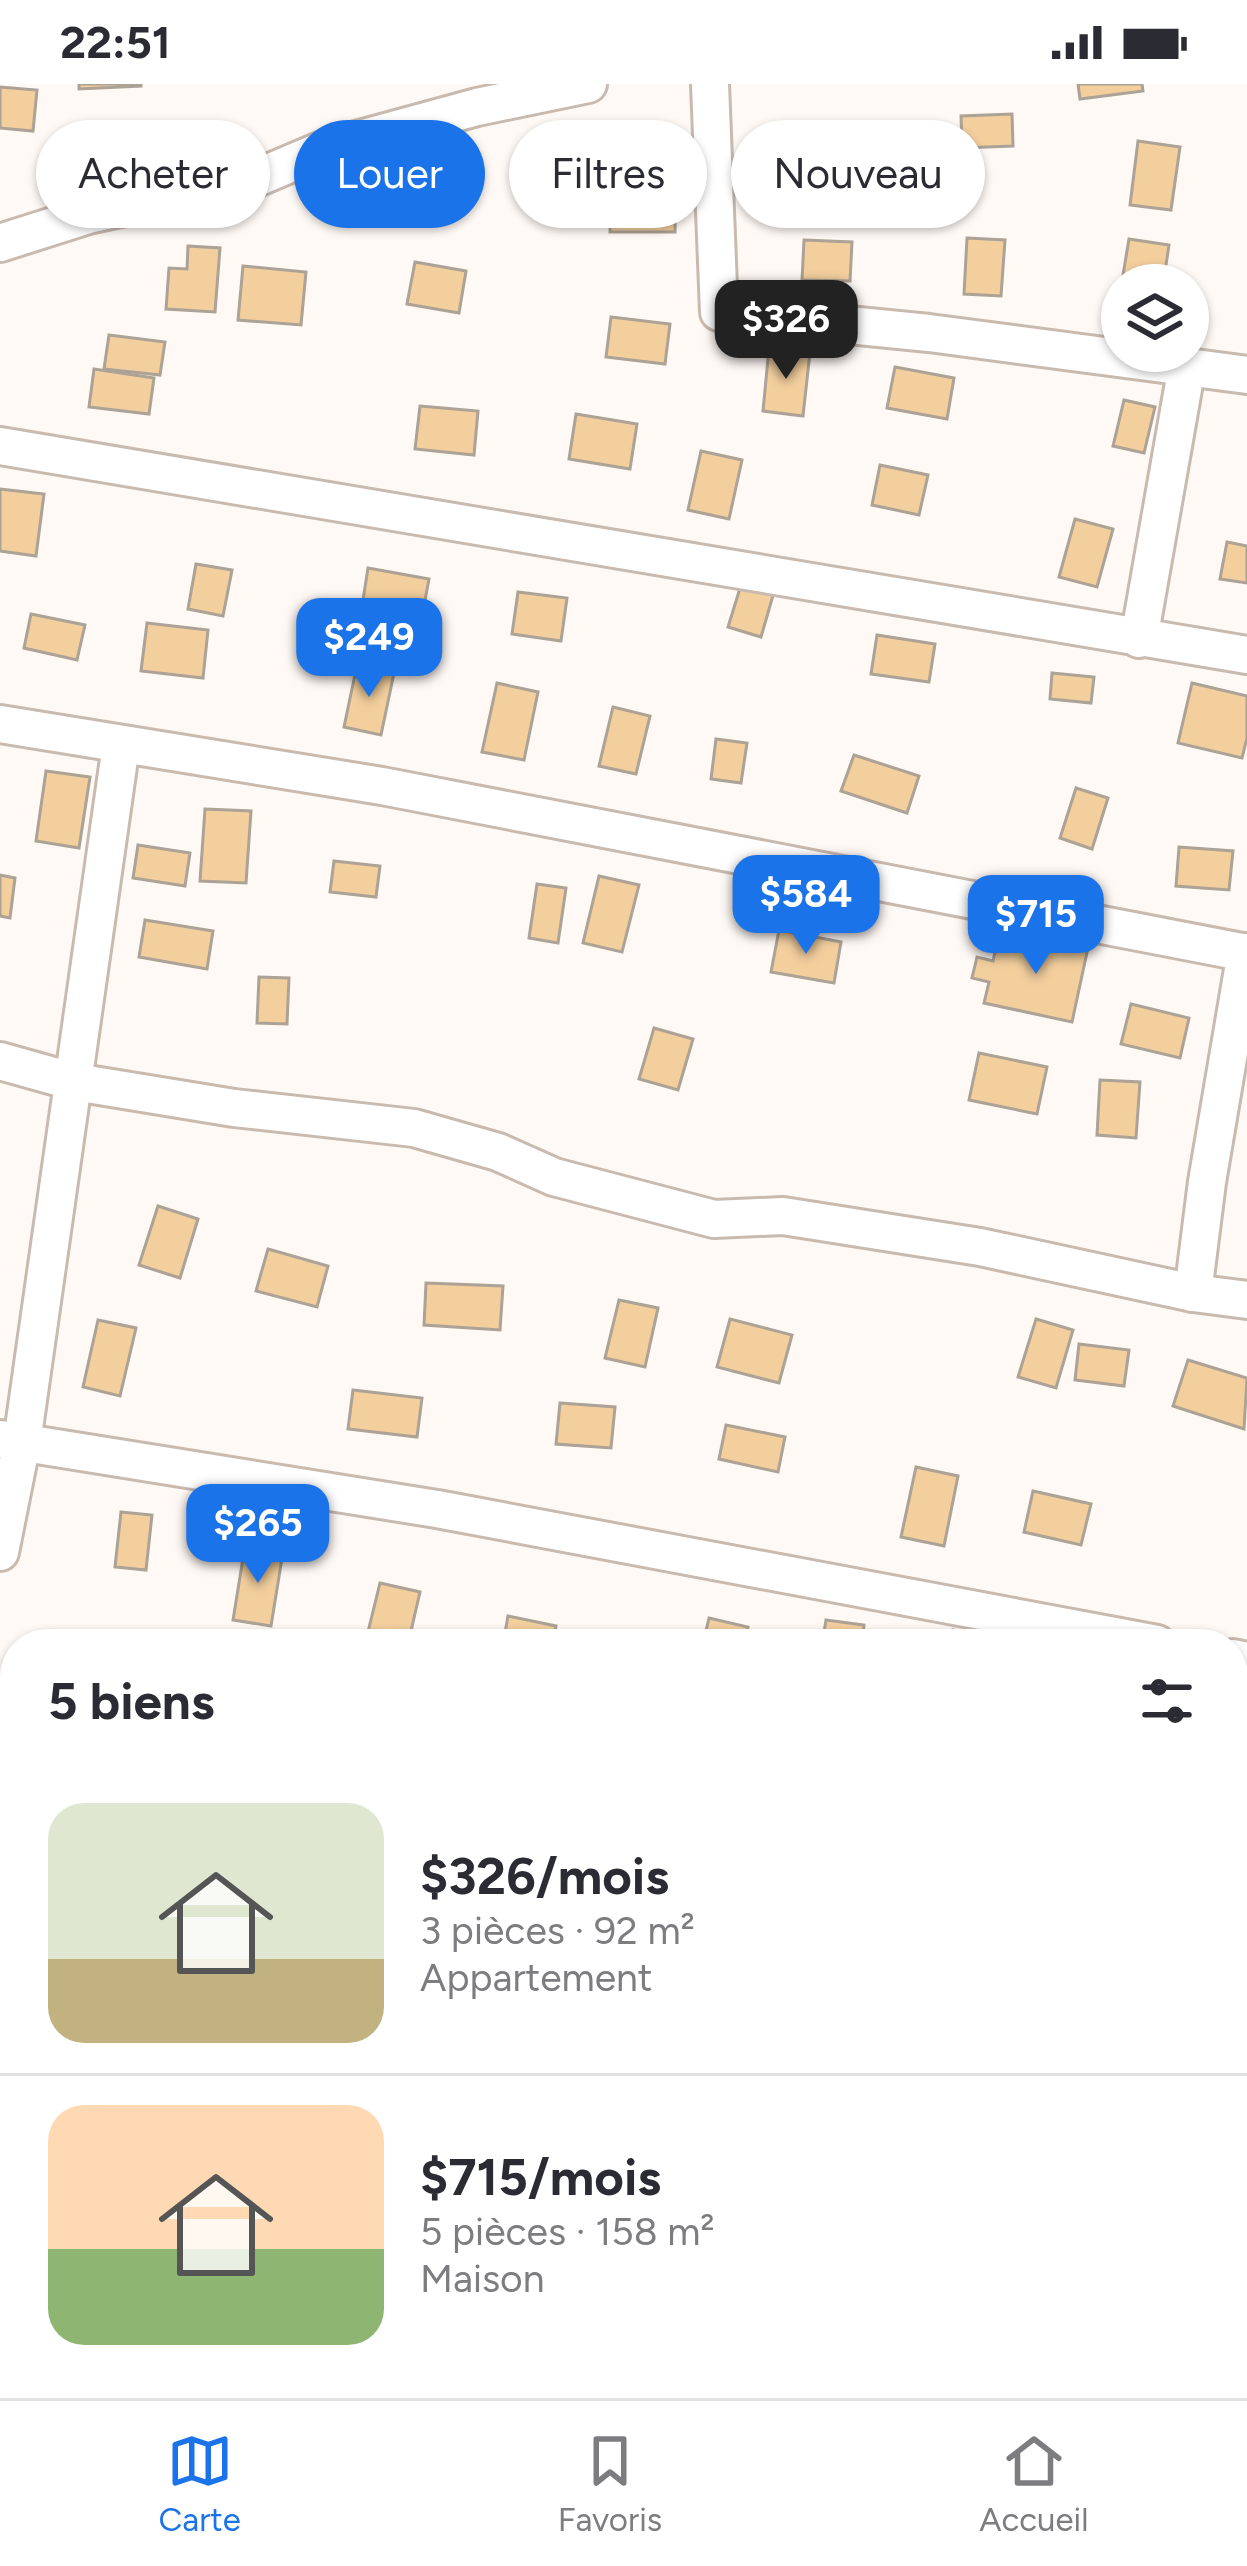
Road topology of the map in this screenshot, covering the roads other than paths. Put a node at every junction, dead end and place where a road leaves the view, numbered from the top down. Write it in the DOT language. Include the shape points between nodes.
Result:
graph roads {
  1 [pos="587,84"];
  2 [pos="710,84"];
  3 [pos="0,243"];
  4 [pos="1101,355"];
  5 [pos="1209,369"];
  6 [pos="1186,372"];
  7 [pos="1247,374"];
  8 [pos="0,446"];
  9 [pos="1139,639"];
  10 [pos="1247,655"];
  11 [pos="0,724"];
  12 [pos="121,745"];
  13 [pos="1246,952"];
  14 [pos="0,1061"];
  15 [pos="75,1082"];
  16 [pos="1193,1293"];
  17 [pos="1247,1300"];
  18 [pos="11,1440"];
  19 [pos="0,1552"];
  20 [pos="1076,1629"];
  1 -- 3 [label="street" via="477,107 327,148 252,180"];
  2 -- 4 [label="street" via="719,312"];
  5 -- 7 [label="street"];
  6 -- 9 [label="street"];
  8 -- 9 [label="street"];
  9 -- 10 [label="street"];
  11 -- 12 [label="street"];
  12 -- 13 [label="street" via="406,791"];
  12 -- 15 [label="street"];
  13 -- 16 [label="street"];
  14 -- 15 [label="street"];
  15 -- 16 [label="street" via="414,1128 554,1177 714,1219 783,1216"];
  15 -- 18 [label="street"];
  16 -- 17 [label="street"];
  18 -- 19 [label="street"];
  18 -- 20 [label="street" via="437,1509"];
}
